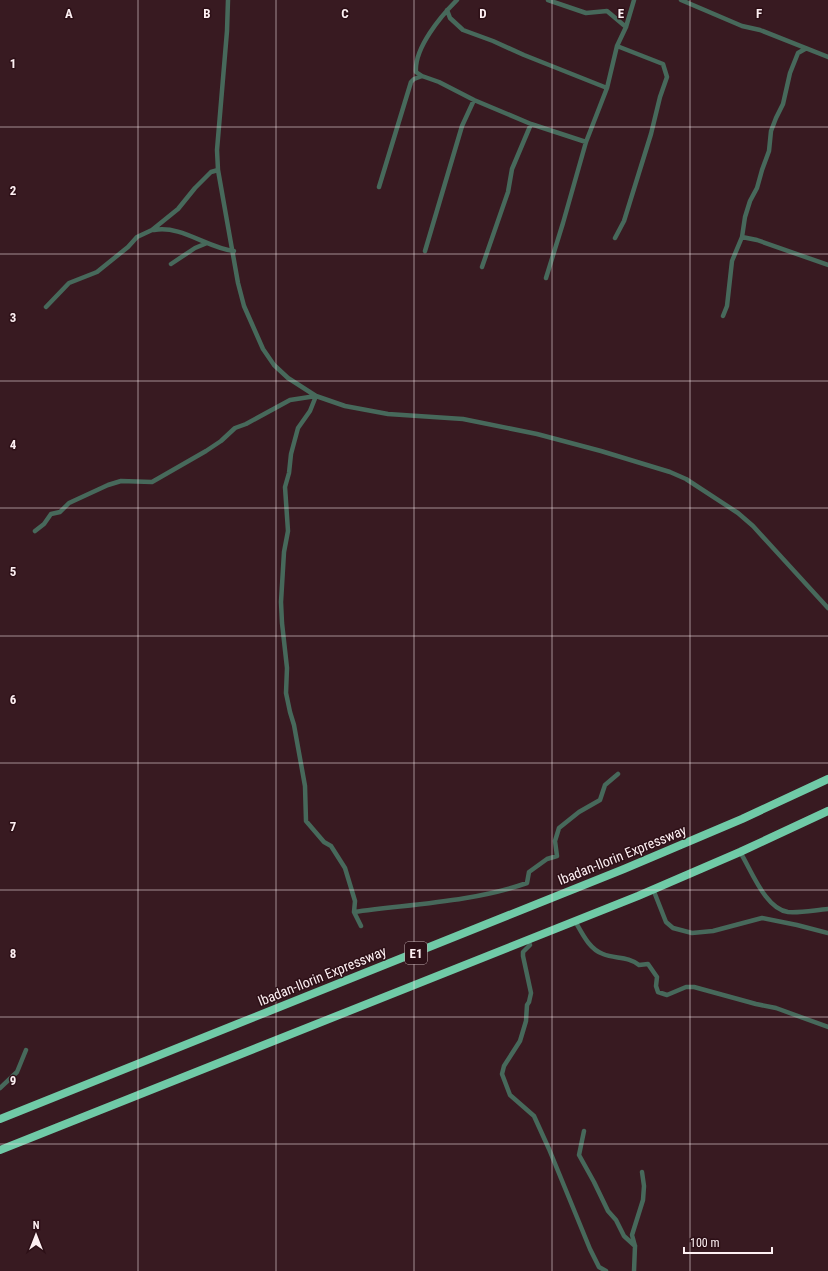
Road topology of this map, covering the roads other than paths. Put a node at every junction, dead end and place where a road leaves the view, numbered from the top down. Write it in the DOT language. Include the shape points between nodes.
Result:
graph roads {
  1 [pos="228,0"];
  2 [pos="457,0"];
  3 [pos="548,0"];
  4 [pos="634,0"];
  5 [pos="681,0"];
  6 [pos="694,2"];
  7 [pos="447,10"];
  8 [pos="626,27"];
  9 [pos="617,46"];
  10 [pos="806,49"];
  11 [pos="828,57"];
  12 [pos="422,76"];
  13 [pos="607,88"];
  14 [pos="474,100"];
  15 [pos="530,124"];
  16 [pos="586,142"];
  17 [pos="218,170"];
  18 [pos="379,187"];
  19 [pos="152,230"];
  20 [pos="742,237"];
  21 [pos="615,238"];
  22 [pos="207,244"];
  23 [pos="234,251"];
  24 [pos="425,251"];
  25 [pos="172,264"];
  26 [pos="828,265"];
  27 [pos="482,267"];
  28 [pos="546,278"];
  29 [pos="46,308"];
  30 [pos="723,316"];
  31 [pos="316,396"];
  32 [pos="35,532"];
  33 [pos="828,608"];
  34 [pos="618,774"];
  35 [pos="828,779"];
  36 [pos="828,811"];
  37 [pos="740,852"];
  38 [pos="653,890"];
  39 [pos="828,909"];
  40 [pos="354,912"];
  41 [pos="575,921"];
  42 [pos="361,926"];
  43 [pos="828,933"];
  44 [pos="528,940"];
  45 [pos="828,1026"];
  46 [pos="26,1050"];
  47 [pos="0,1088"];
  48 [pos="0,1119"];
  49 [pos="584,1131"];
  50 [pos="0,1150"];
  51 [pos="642,1172"];
  52 [pos="635,1246"];
  53 [pos="606,1271"];
  54 [pos="634,1271"];
  1 -- 17 [label="street"];
  2 -- 7 [label="street"];
  3 -- 8 [label="street" via="586,14 607,11"];
  4 -- 8 [label="street"];
  5 -- 6 [label="street"];
  6 -- 10 [label="street" via="742,26 760,30"];
  7 -- 12 [label="street" via="438,21 415,64 416,72"];
  7 -- 13 [label="street" via="450,18 463,30"];
  8 -- 9 [label="street"];
  9 -- 13 [label="street"];
  9 -- 21 [label="street" via="663,64 667,77 624,220"];
  10 -- 11 [label="street"];
  10 -- 20 [label="street" via="798,53 790,73 783,104 771,131 769,151 744,217"];
  12 -- 14 [label="street"];
  12 -- 18 [label="street" via="411,82"];
  13 -- 16 [label="street"];
  14 -- 15 [label="street"];
  14 -- 24 [label="street" via="462,126"];
  15 -- 16 [label="street"];
  15 -- 27 [label="street" via="512,169 508,192"];
  16 -- 28 [label="street"];
  17 -- 19 [label="street" via="202,181 178,209"];
  17 -- 23 [label="street"];
  19 -- 22 [label="street" via="172,230"];
  19 -- 29 [label="street" via="137,237 128,248 97,272 69,283"];
  20 -- 26 [label="street"];
  20 -- 30 [label="street" via="732,261 727,306"];
  22 -- 23 [label="street"];
  22 -- 25 [label="street" via="195,248"];
  23 -- 31 [label="street" via="244,306 263,349 274,365 288,378"];
  31 -- 32 [label="street" via="290,400 235,428 206,451 152,482 121,481 69,503 60,512 51,514"];
  31 -- 33 [label="street" via="345,406 388,414 463,419 536,434 670,472 686,479 738,513"];
  31 -- 40 [label="street" via="310,411 298,428 285,487 288,531 281,602 287,668 286,693 305,786 306,821 324,842 331,846 345,868 355,901"];
  34 -- 40 [label="street" via="605,785 600,800 559,828 555,841 557,856 547,859 529,872 527,883 505,891 466,898"];
  35 -- 48 [label="highway, Ibadan-Ilorin Expressway / E1" via="624,869"];
  36 -- 37 [label="highway, E1"];
  37 -- 38 [label="highway, E1"];
  37 -- 39 [label="street" via="755,880 775,906 786,912"];
  38 -- 41 [label="highway, E1"];
  38 -- 43 [label="street" via="666,922 673,928 692,933 713,931 762,918"];
  40 -- 42 [label="street"];
  41 -- 44 [label="highway, E1"];
  41 -- 45 [label="street" via="589,944 603,954 634,961 639,965 648,964 657,978 658,992 667,995 686,987 694,987 776,1008"];
  44 -- 50 [label="highway, E1"];
  44 -- 53 [label="street" via="530,945 523,952 531,993 526,1021 520,1040 502,1074 510,1095 534,1116 590,1250 599,1267"];
  46 -- 47 [label="street" via="17,1072"];
  49 -- 52 [label="street" via="580,1154 608,1211 624,1236"];
  51 -- 52 [label="street" via="643,1200 632,1235"];
  52 -- 54 [label="street"];
}
